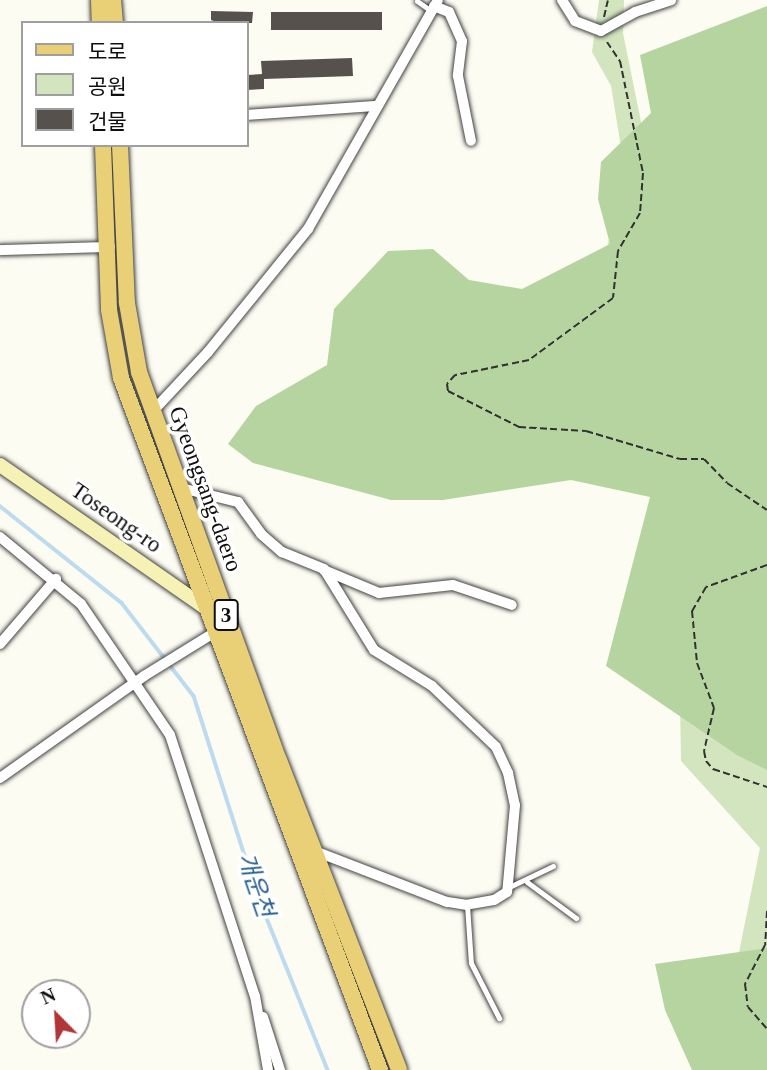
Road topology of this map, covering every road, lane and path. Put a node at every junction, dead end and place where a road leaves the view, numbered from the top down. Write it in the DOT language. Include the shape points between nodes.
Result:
graph roads {
  1 [pos="99,0"];
  2 [pos="113,0"];
  3 [pos="562,0"];
  4 [pos="608,0"];
  5 [pos="671,0"];
  6 [pos="417,1"];
  7 [pos="434,5"];
  8 [pos="100,21"];
  9 [pos="115,21"];
  10 [pos="601,31"];
  11 [pos="377,106"];
  12 [pos="248,115"];
  13 [pos="471,141"];
  14 [pos="103,147"];
  15 [pos="120,147"];
  16 [pos="124,244"];
  17 [pos="104,248"];
  18 [pos="0,250"];
  19 [pos="153,411"];
  20 [pos="0,465"];
  21 [pos="180,488"];
  22 [pos="767,510"];
  23 [pos="0,537"];
  24 [pos="767,565"];
  25 [pos="324,569"];
  26 [pos="56,579"];
  27 [pos="512,605"];
  28 [pos="206,608"];
  29 [pos="230,624"];
  30 [pos="214,632"];
  31 [pos="0,644"];
  32 [pos="140,679"];
  33 [pos="0,778"];
  34 [pos="767,786"];
  35 [pos="315,850"];
  36 [pos="553,866"];
  37 [pos="527,882"];
  38 [pos="507,888"];
  39 [pos="467,905"];
  40 [pos="767,911"];
  41 [pos="576,918"];
  42 [pos="255,996"];
  43 [pos="499,1018"];
  44 [pos="767,1029"];
  45 [pos="268,1070"];
  46 [pos="280,1070"];
  47 [pos="380,1070"];
  48 [pos="399,1070"];
  1 -- 8 [label="main road"];
  2 -- 9 [label="main road"];
  3 -- 10 [label="street" via="575,21"];
  4 -- 10 [label="path"];
  5 -- 10 [label="street" via="635,12"];
  6 -- 7 [label="lane"];
  7 -- 11 [label="street"];
  7 -- 13 [label="street" via="449,12 462,41 458,76"];
  10 -- 22 [label="path" via="620,61 643,173 640,213 618,251 613,298 529,360 455,375 447,384 448,391 519,428 586,431 680,459 704,459 727,483"];
  11 -- 12 [label="street"];
  11 -- 19 [label="street" via="309,229"];
  14 -- 17 [label="main road, Gyeongsang-daero / 3"];
  15 -- 16 [label="main road, Gyeongsang-daero / 3"];
  16 -- 17 [label="street"];
  16 -- 19 [label="main road, Gyeongsang-daero / 3" via="134,352"];
  17 -- 18 [label="street"];
  17 -- 28 [label="main road, Gyeongsang-daero / 3" via="121,378"];
  19 -- 21 [label="main road, Gyeongsang-daero / 3"];
  20 -- 28 [label="street, Toseong-ro"];
  21 -- 25 [label="street" via="238,502 261,534 282,552"];
  21 -- 29 [label="main road, Gyeongsang-daero / 3"];
  23 -- 26 [label="street"];
  24 -- 34 [label="path" via="706,587 692,611 698,663 714,708 706,761 713,769"];
  25 -- 27 [label="street" via="379,593 453,585"];
  25 -- 38 [label="street" via="374,650 432,686 496,747 515,805"];
  26 -- 31 [label="street"];
  26 -- 32 [label="street"];
  28 -- 30 [label="main road, Gyeongsang-daero / 3"];
  29 -- 30 [label="street"];
  29 -- 35 [label="main road, Gyeongsang-daero / 3"];
  30 -- 32 [label="street"];
  30 -- 47 [label="main road, Gyeongsang-daero / 3"];
  32 -- 33 [label="street"];
  32 -- 42 [label="street" via="170,735"];
  35 -- 39 [label="street" via="447,902"];
  35 -- 48 [label="main road, Gyeongsang-daero / 3"];
  36 -- 37 [label="lane"];
  37 -- 38 [label="lane"];
  37 -- 41 [label="lane"];
  38 -- 39 [label="street" via="494,900"];
  39 -- 43 [label="lane" via="471,963"];
  40 -- 44 [label="path" via="765,945 745,984 748,1007"];
  42 -- 45 [label="street"];
  42 -- 46 [label="street"];
}
